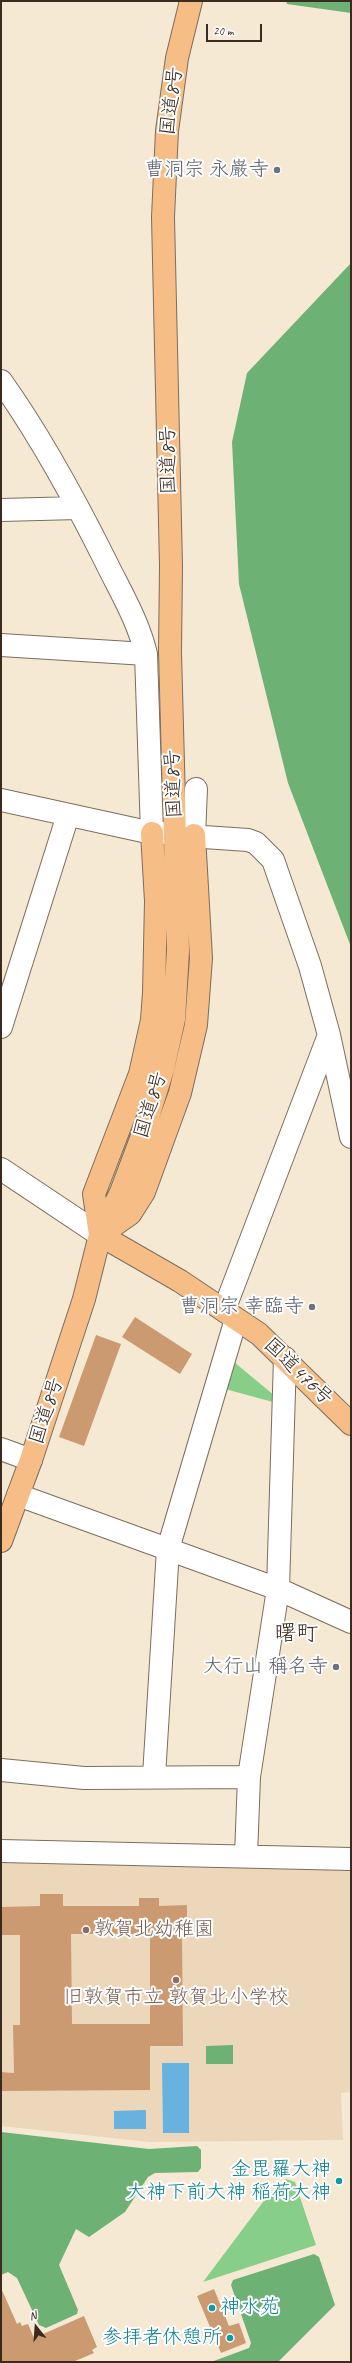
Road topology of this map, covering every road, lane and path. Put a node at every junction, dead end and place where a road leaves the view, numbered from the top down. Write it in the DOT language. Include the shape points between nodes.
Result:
graph roads {
  1 [pos="191,1"];
  2 [pos="1,381"];
  3 [pos="78,508"];
  4 [pos="1,510"];
  5 [pos="1,645"];
  6 [pos="146,654"];
  7 [pos="196,789"];
  8 [pos="1,800"];
  9 [pos="68,814"];
  10 [pos="158,833"];
  11 [pos="192,835"];
  12 [pos="1,1027"];
  13 [pos="329,1035"];
  14 [pos="351,1137"];
  15 [pos="1,1169"];
  16 [pos="100,1235"];
  17 [pos="230,1315"];
  18 [pos="285,1358"];
  19 [pos="351,1424"];
  20 [pos="1,1449"];
  21 [pos="31,1460"];
  22 [pos="18,1495"];
  23 [pos="1,1540"];
  24 [pos="168,1549"];
  25 [pos="278,1589"];
  26 [pos="351,1622"];
  27 [pos="2,1773"];
  28 [pos="154,1776"];
  29 [pos="249,1777"];
  30 [pos="1,1851"];
  31 [pos="246,1856"];
  32 [pos="351,1859"];
  1 -- 16 [label="highway, 国道8号" via="175,72 167,131 163,217 178,950 174,1019 163,1069 142,1136 122,1192"];
  2 -- 3 [label="street" via="26,415"];
  3 -- 4 [label="street"];
  3 -- 6 [label="street" via="140,630"];
  5 -- 6 [label="street"];
  6 -- 10 [label="street"];
  7 -- 11 [label="street"];
  8 -- 9 [label="street"];
  9 -- 10 [label="street"];
  9 -- 12 [label="street"];
  10 -- 16 [label="highway" via="152,1020 140,1074 94,1194"];
  11 -- 13 [label="street" via="248,840 256,843 273,860 310,966"];
  11 -- 16 [label="highway" via="200,958 196,1025 180,1093 144,1192 130,1214"];
  13 -- 14 [label="street"];
  13 -- 17 [label="street"];
  15 -- 16 [label="street"];
  16 -- 17 [label="highway, 国道476号" via="180,1281"];
  16 -- 21 [label="highway, 国道8号" via="84,1299"];
  17 -- 18 [label="highway, 国道476号" via="259,1334"];
  17 -- 24 [label="street"];
  18 -- 19 [label="highway, 国道476号"];
  18 -- 25 [label="street"];
  20 -- 21 [label="street"];
  21 -- 22 [label="highway, 国道8号"];
  22 -- 23 [label="highway, 国道8号"];
  22 -- 24 [label="street"];
  24 -- 25 [label="street"];
  24 -- 28 [label="street"];
  25 -- 26 [label="street"];
  25 -- 29 [label="street"];
  27 -- 28 [label="street" via="84,1778"];
  28 -- 29 [label="street"];
  29 -- 31 [label="street"];
  30 -- 31 [label="street"];
  31 -- 32 [label="street"];
}
